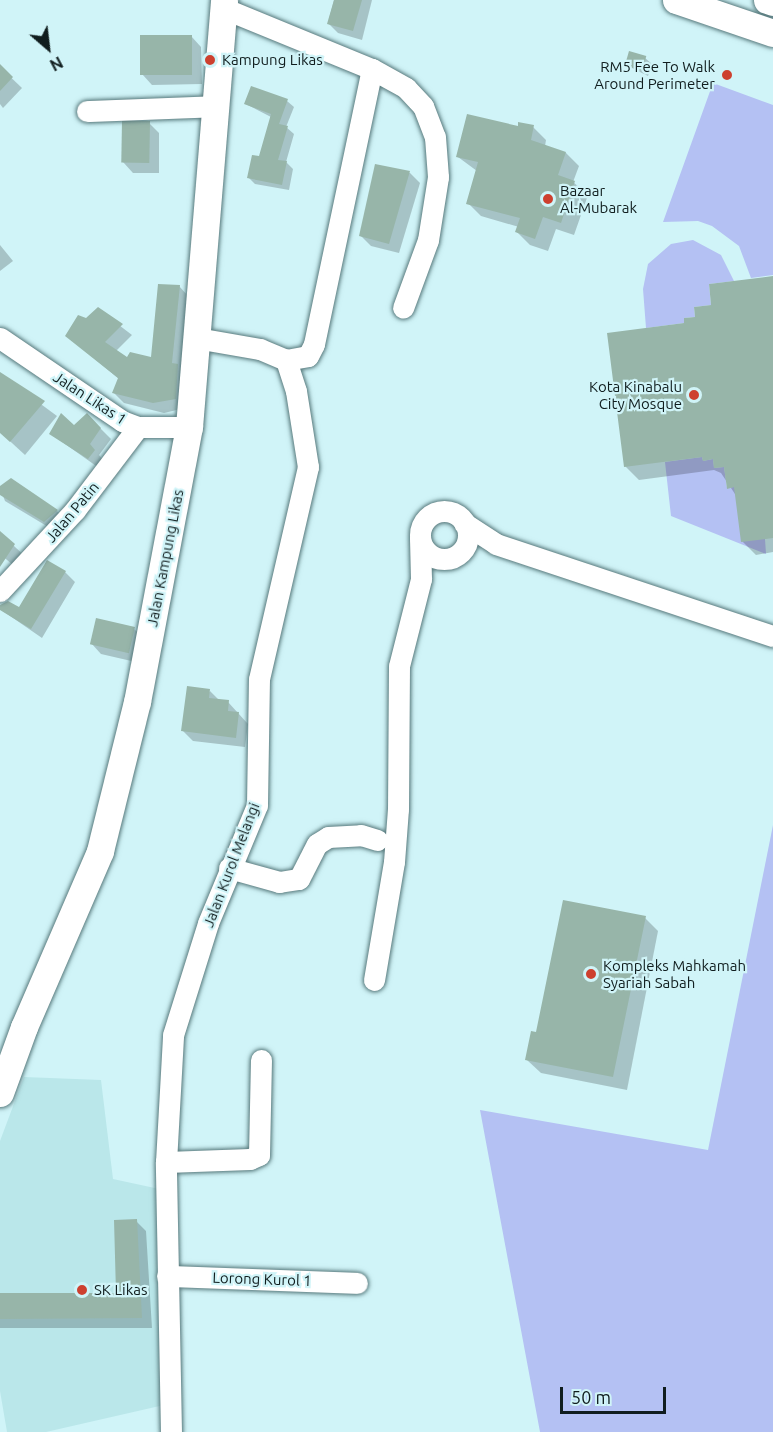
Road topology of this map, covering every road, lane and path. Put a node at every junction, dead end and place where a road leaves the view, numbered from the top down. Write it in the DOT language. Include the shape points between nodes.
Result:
graph roads {
  1 [pos="676,0"];
  2 [pos="767,0"];
  3 [pos="773,2"];
  4 [pos="223,4"];
  5 [pos="773,33"];
  6 [pos="372,69"];
  7 [pos="216,106"];
  8 [pos="87,111"];
  9 [pos="403,308"];
  10 [pos="0,338"];
  11 [pos="196,338"];
  12 [pos="286,360"];
  13 [pos="138,427"];
  14 [pos="189,427"];
  15 [pos="464,523"];
  16 [pos="420,537"];
  17 [pos="496,544"];
  18 [pos="454,555"];
  19 [pos="421,579"];
  20 [pos="0,591"];
  21 [pos="773,636"];
  22 [pos="377,840"];
  23 [pos="230,868"];
  24 [pos="374,980"];
  25 [pos="261,1060"];
  26 [pos="0,1093"];
  27 [pos="166,1162"];
  28 [pos="167,1276"];
  29 [pos="357,1283"];
  30 [pos="171,1432"];
  1 -- 5 [label="main road"];
  2 -- 3 [label="main road"];
  4 -- 6 [label="street"];
  4 -- 7 [label="main road, Jalan Kampung Likas"];
  6 -- 9 [label="street" via="406,88 423,105 437,155 438,177 428,240"];
  6 -- 12 [label="street" via="314,344 308,356"];
  7 -- 8 [label="street"];
  7 -- 11 [label="main road, Jalan Kampung Likas"];
  10 -- 13 [label="street, Jalan Likas 1" via="104,411"];
  11 -- 12 [label="street" via="260,349"];
  11 -- 14 [label="main road, Jalan Kampung Likas"];
  12 -- 23 [label="street, Jalan Kurol Melangi" via="298,400 308,467 259,679 257,805"];
  13 -- 14 [label="street, Jalan Likas 1"];
  13 -- 20 [label="street, Jalan Patin" via="63,524"];
  14 -- 26 [label="main road, Jalan Kampung Likas" via="112,812"];
  15 -- 16 [label="street" via="452,513 437,513 424,522"];
  15 -- 17 [label="street"];
  15 -- 18 [label="street" via="468,538"];
  16 -- 18 [label="street" via="432,556"];
  16 -- 19 [label="street"];
  17 -- 18 [label="street"];
  17 -- 21 [label="street"];
  18 -- 19 [label="street"];
  19 -- 24 [label="street" via="399,666 394,862"];
  22 -- 23 [label="street" via="361,835 328,837 317,844 307,869 298,879 279,882"];
  23 -- 27 [label="street, Jalan Kurol Melangi" via="175,1022 169,1067"];
  25 -- 27 [label="street" via="259,1155"];
  27 -- 28 [label="street, Jalan Kurol Melangi"];
  28 -- 29 [label="street, Lorong Kurol 1"];
  28 -- 30 [label="street, Jalan Kurol Melangi"];
}
